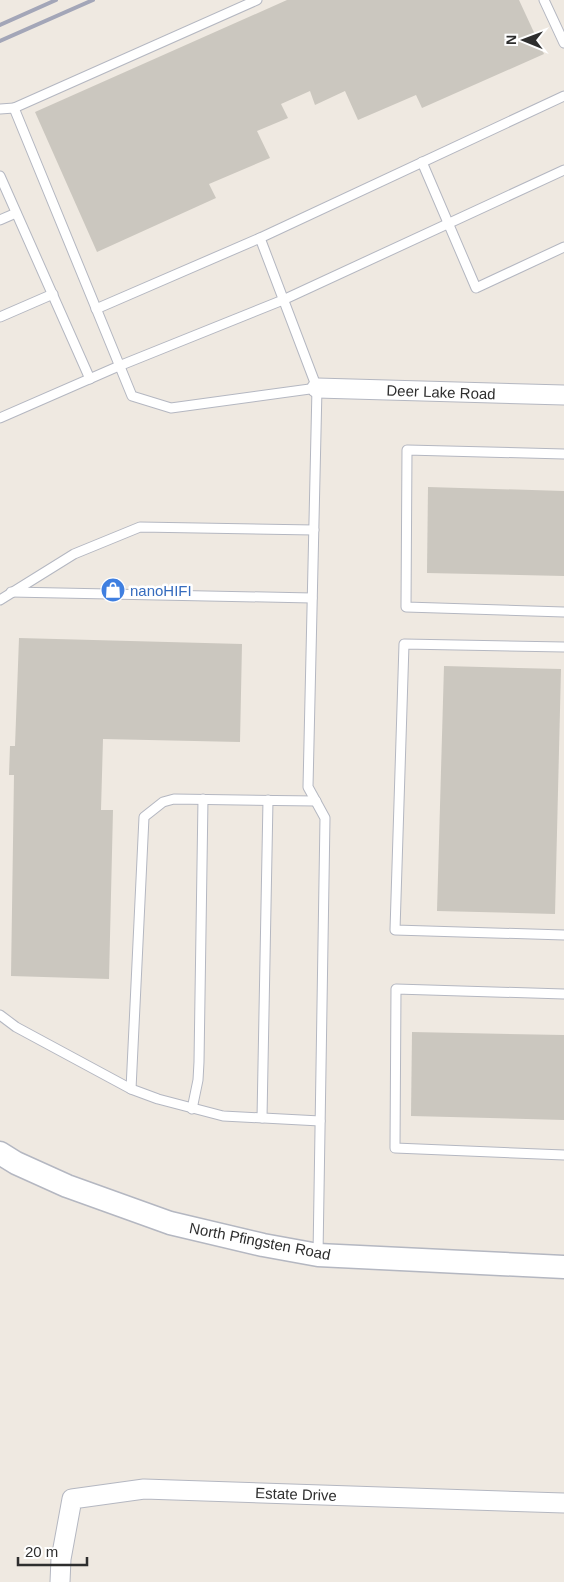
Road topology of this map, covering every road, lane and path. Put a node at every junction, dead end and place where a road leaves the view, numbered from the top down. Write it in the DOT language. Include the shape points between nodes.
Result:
graph roads {
  1 [pos="257,0"];
  2 [pos="544,0"];
  3 [pos="564,44"];
  4 [pos="564,96"];
  5 [pos="14,108"];
  6 [pos="0,109"];
  7 [pos="422,162"];
  8 [pos="564,170"];
  9 [pos="0,176"];
  10 [pos="16,212"];
  11 [pos="0,220"];
  12 [pos="448,224"];
  13 [pos="260,238"];
  14 [pos="564,247"];
  15 [pos="52,294"];
  16 [pos="283,300"];
  17 [pos="96,309"];
  18 [pos="0,317"];
  19 [pos="120,366"];
  20 [pos="90,379"];
  21 [pos="317,388"];
  22 [pos="564,395"];
  23 [pos="0,418"];
  24 [pos="564,454"];
  25 [pos="314,530"];
  26 [pos="11,592"];
  27 [pos="312,598"];
  28 [pos="0,600"];
  29 [pos="564,612"];
  30 [pos="564,647"];
  31 [pos="203,800"];
  32 [pos="268,800"];
  33 [pos="316,801"];
  34 [pos="564,935"];
  35 [pos="564,994"];
  36 [pos="0,1016"];
  37 [pos="131,1090"];
  38 [pos="192,1109"];
  39 [pos="262,1118"];
  40 [pos="320,1121"];
  41 [pos="0,1153"];
  42 [pos="564,1155"];
  43 [pos="318,1255"];
  44 [pos="564,1267"];
  45 [pos="564,1502"];
  46 [pos="60,1582"];
  1 -- 5 [label="lane"];
  2 -- 3 [label="lane"];
  4 -- 7 [label="lane"];
  5 -- 6 [label="lane"];
  5 -- 17 [label="lane"];
  7 -- 12 [label="lane"];
  7 -- 13 [label="lane"];
  8 -- 12 [label="lane"];
  9 -- 10 [label="lane"];
  10 -- 11 [label="lane"];
  10 -- 15 [label="lane"];
  12 -- 14 [label="lane" via="476,288"];
  12 -- 16 [label="lane"];
  13 -- 16 [label="lane"];
  13 -- 17 [label="lane"];
  15 -- 18 [label="lane"];
  15 -- 20 [label="lane"];
  16 -- 19 [label="lane"];
  16 -- 21 [label="lane"];
  17 -- 19 [label="lane"];
  19 -- 20 [label="lane"];
  19 -- 21 [label="lane" via="132,396 171,408"];
  20 -- 23 [label="lane"];
  21 -- 22 [label="street, Deer Lake Road"];
  21 -- 25 [label="lane"];
  24 -- 29 [label="lane" via="407,450 406,607"];
  25 -- 26 [label="lane" via="140,527 74,554"];
  25 -- 27 [label="lane"];
  26 -- 27 [label="lane"];
  26 -- 28 [label="lane"];
  27 -- 33 [label="lane" via="308,786"];
  30 -- 34 [label="lane" via="404,644 395,930"];
  31 -- 32 [label="lane"];
  31 -- 37 [label="lane" via="163,802 144,817"];
  31 -- 38 [label="lane" via="200,1062"];
  32 -- 33 [label="lane"];
  32 -- 39 [label="lane"];
  33 -- 40 [label="lane" via="325,818"];
  35 -- 42 [label="lane" via="396,989 395,1138 395,1148"];
  36 -- 37 [label="lane"];
  37 -- 38 [label="lane"];
  38 -- 39 [label="lane" via="222,1116"];
  39 -- 40 [label="lane"];
  40 -- 43 [label="lane"];
  41 -- 43 [label="street, North Pfingsten Road" via="67,1186 170,1223"];
  43 -- 44 [label="street, North Pfingsten Road"];
  45 -- 46 [label="street, Estate Drive" via="144,1489 72,1499 60,1559"];
}
